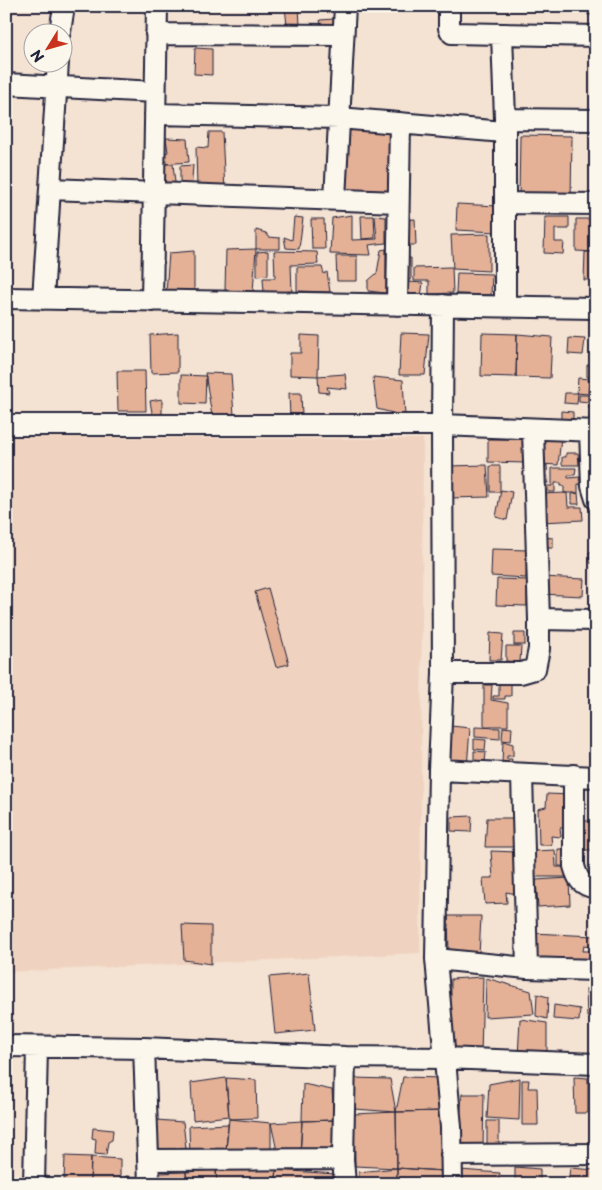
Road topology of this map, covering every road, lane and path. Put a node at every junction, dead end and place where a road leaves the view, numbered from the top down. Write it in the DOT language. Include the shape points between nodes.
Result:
graph roads {
  1 [pos="64,6"];
  2 [pos="156,6"];
  3 [pos="345,6"];
  4 [pos="449,6"];
  5 [pos="62,22"];
  6 [pos="156,34"];
  7 [pos="502,34"];
  8 [pos="344,35"];
  9 [pos="596,36"];
  10 [pos="57,72"];
  11 [pos="6,84"];
  12 [pos="56,88"];
  13 [pos="155,92"];
  14 [pos="155,114"];
  15 [pos="339,118"];
  16 [pos="596,120"];
  17 [pos="400,123"];
  18 [pos="504,125"];
  19 [pos="50,189"];
  20 [pos="154,193"];
  21 [pos="335,199"];
  22 [pos="398,202"];
  23 [pos="505,203"];
  24 [pos="596,204"];
  25 [pos="6,298"];
  26 [pos="43,299"];
  27 [pos="152,301"];
  28 [pos="397,305"];
  29 [pos="443,305"];
  30 [pos="505,306"];
  31 [pos="596,308"];
  32 [pos="6,425"];
  33 [pos="442,425"];
  34 [pos="533,430"];
  35 [pos="593,431"];
  36 [pos="596,499"];
  37 [pos="539,619"];
  38 [pos="596,620"];
  39 [pos="443,673"];
  40 [pos="439,770"];
  41 [pos="522,775"];
  42 [pos="574,775"];
  43 [pos="596,777"];
  44 [pos="596,888"];
  45 [pos="436,959"];
  46 [pos="527,968"];
  47 [pos="596,970"];
  48 [pos="6,1046"];
  49 [pos="37,1047"];
  50 [pos="144,1048"];
  51 [pos="345,1057"];
  52 [pos="444,1058"];
  53 [pos="596,1064"];
  54 [pos="596,1154"];
  55 [pos="451,1155"];
  56 [pos="148,1160"];
  57 [pos="343,1160"];
  58 [pos="34,1184"];
  59 [pos="149,1184"];
  60 [pos="346,1184"];
  61 [pos="452,1184"];
  1 -- 5 [label="street"];
  2 -- 6 [label="street"];
  3 -- 8 [label="street"];
  4 -- 7 [label="street" via="452,33"];
  6 -- 8 [label="street"];
  6 -- 13 [label="street"];
  7 -- 9 [label="street"];
  7 -- 18 [label="street"];
  8 -- 15 [label="street"];
  10 -- 12 [label="street"];
  11 -- 12 [label="street"];
  12 -- 13 [label="street"];
  12 -- 19 [label="street"];
  13 -- 14 [label="street"];
  14 -- 15 [label="street"];
  14 -- 20 [label="street"];
  15 -- 17 [label="street"];
  15 -- 21 [label="street"];
  16 -- 18 [label="street"];
  17 -- 18 [label="street"];
  17 -- 22 [label="street"];
  18 -- 23 [label="street"];
  19 -- 20 [label="street"];
  19 -- 26 [label="street"];
  20 -- 21 [label="street"];
  20 -- 27 [label="street"];
  21 -- 22 [label="street"];
  22 -- 28 [label="street"];
  23 -- 24 [label="street"];
  23 -- 30 [label="street"];
  25 -- 26 [label="street"];
  26 -- 27 [label="street"];
  27 -- 28 [label="street"];
  28 -- 29 [label="street"];
  29 -- 30 [label="street"];
  29 -- 33 [label="street"];
  30 -- 31 [label="street"];
  32 -- 33 [label="street"];
  33 -- 34 [label="street"];
  33 -- 39 [label="street"];
  34 -- 35 [label="street"];
  34 -- 37 [label="street"];
  35 -- 36 [label="street" via="592,493"];
  37 -- 38 [label="street"];
  37 -- 39 [label="street" via="535,669 521,673"];
  39 -- 40 [label="street"];
  40 -- 41 [label="street"];
  40 -- 45 [label="street"];
  41 -- 42 [label="street"];
  41 -- 46 [label="street"];
  42 -- 43 [label="street"];
  42 -- 44 [label="street" via="574,866 583,885"];
  45 -- 46 [label="street"];
  45 -- 52 [label="street"];
  46 -- 47 [label="street"];
  48 -- 49 [label="street"];
  49 -- 50 [label="street"];
  49 -- 58 [label="street"];
  50 -- 51 [label="street"];
  50 -- 56 [label="street"];
  51 -- 52 [label="street"];
  51 -- 57 [label="street"];
  52 -- 53 [label="street"];
  52 -- 55 [label="street"];
  54 -- 55 [label="street"];
  55 -- 61 [label="street"];
  56 -- 57 [label="street"];
  56 -- 59 [label="street"];
  57 -- 60 [label="street"];
}
